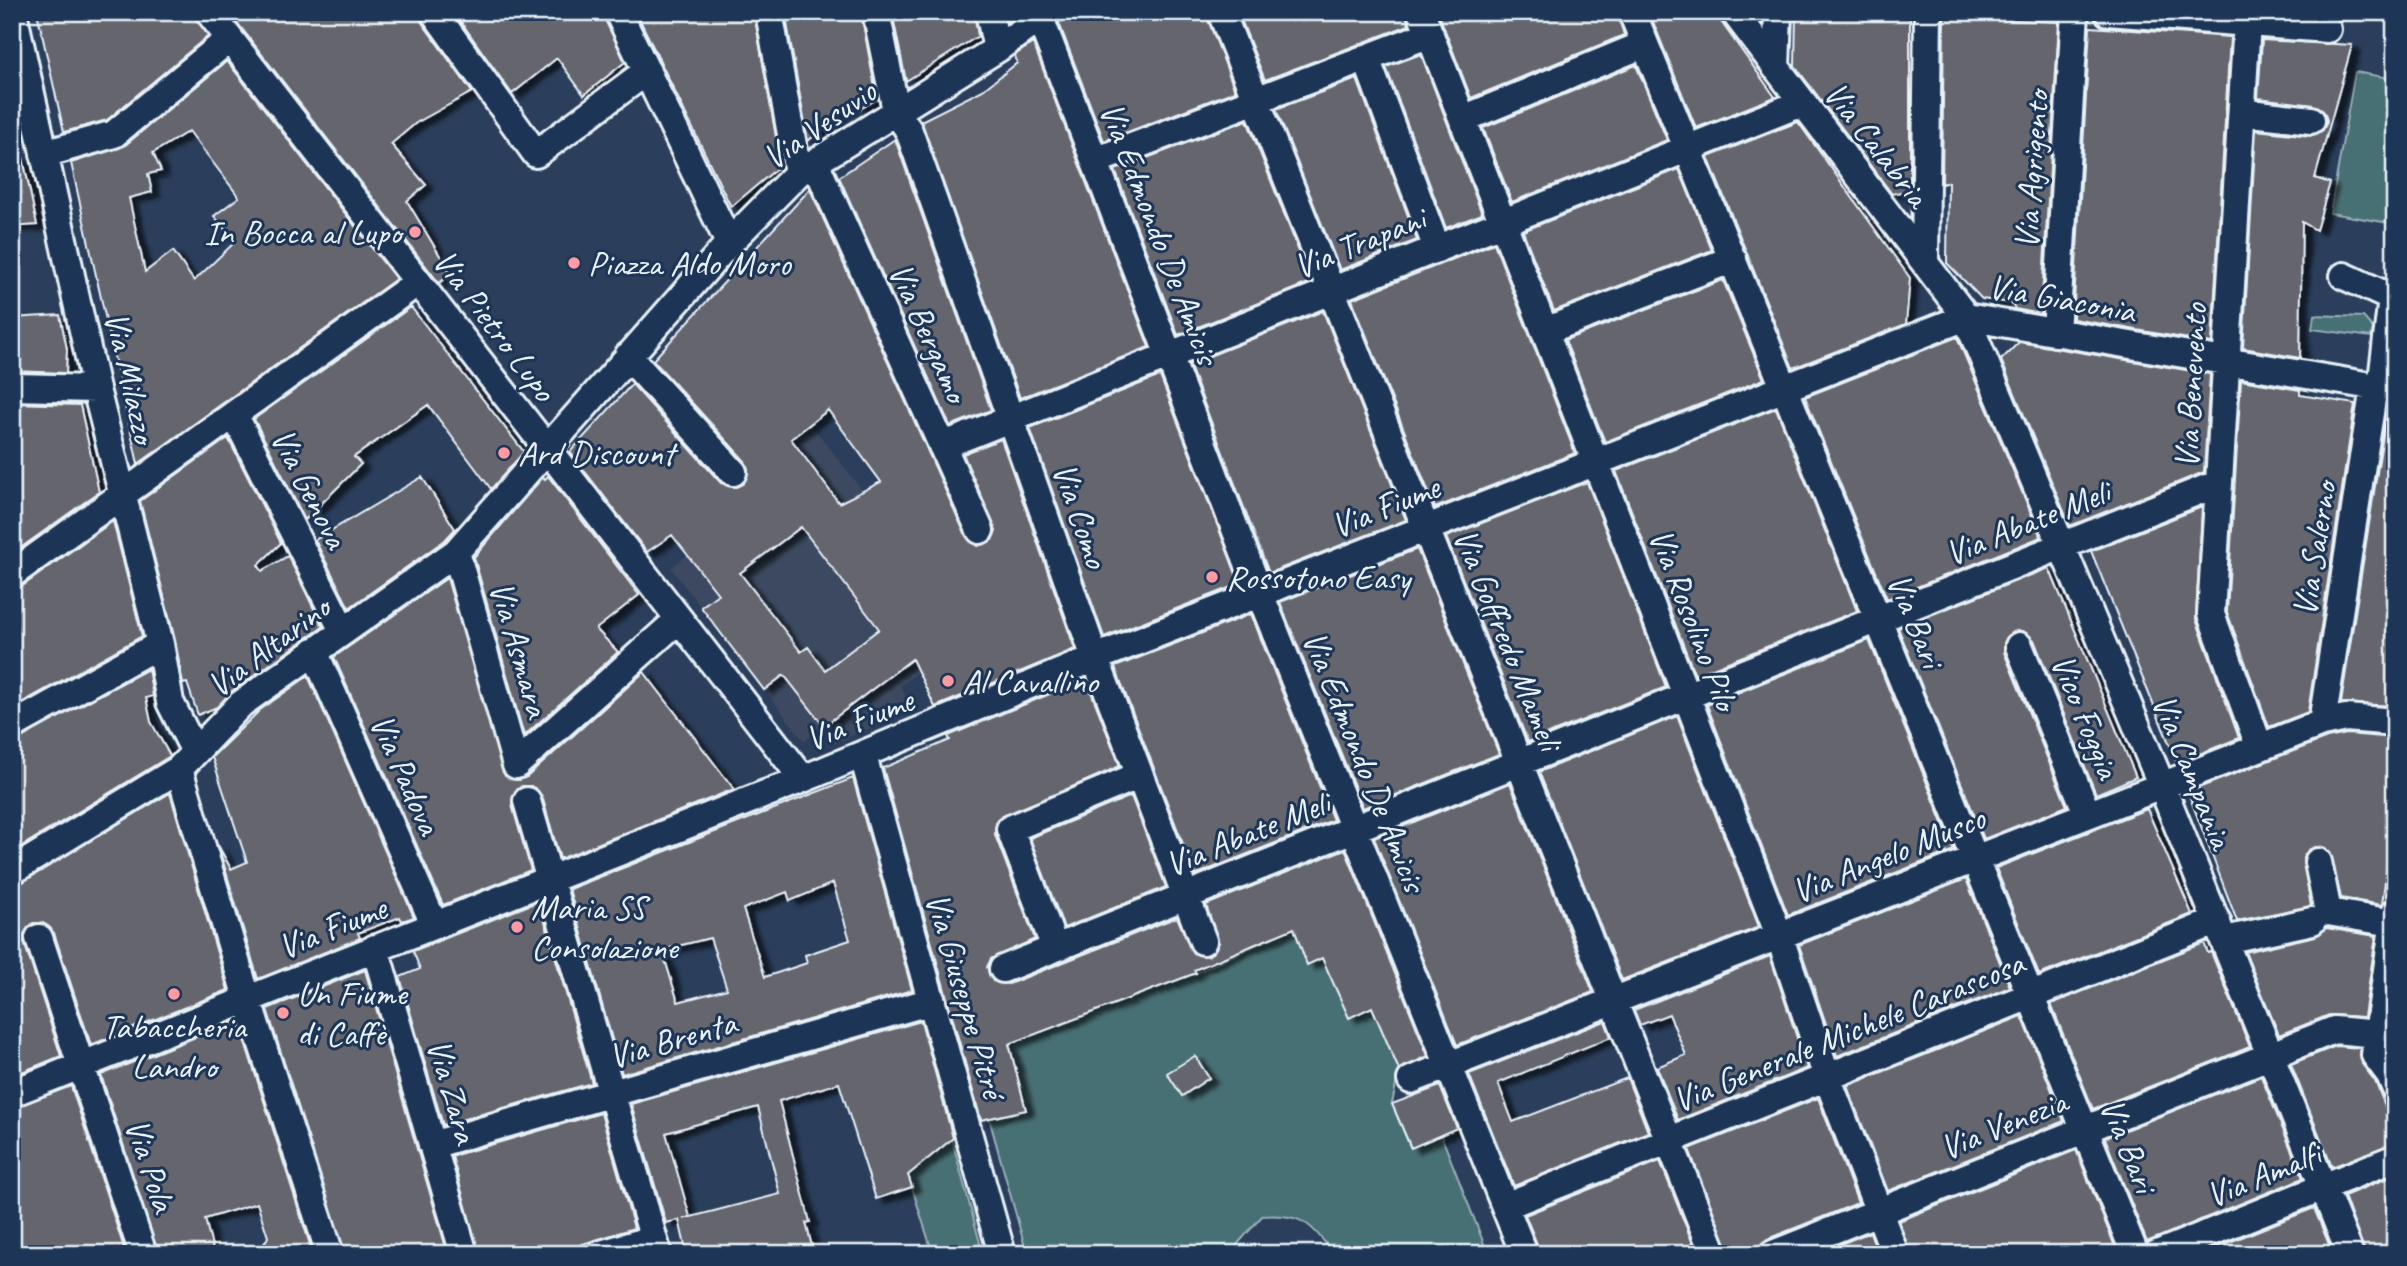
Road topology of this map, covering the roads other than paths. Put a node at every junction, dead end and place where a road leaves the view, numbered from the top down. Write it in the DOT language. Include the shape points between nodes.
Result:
graph roads {
  1 [pos="13,12"];
  2 [pos="209,12"];
  3 [pos="434,12"];
  4 [pos="618,12"];
  5 [pos="769,12"];
  6 [pos="876,12"];
  7 [pos="989,12"];
  8 [pos="1221,12"];
  9 [pos="1632,12"];
  10 [pos="1734,12"];
  11 [pos="1778,12"];
  12 [pos="1928,12"];
  13 [pos="2075,12"];
  14 [pos="2108,12"];
  15 [pos="1044,15"];
  16 [pos="2247,22"];
  17 [pos="1426,23"];
  18 [pos="2328,29"];
  19 [pos="229,39"];
  20 [pos="1645,44"];
  21 [pos="997,48"];
  22 [pos="1366,58"];
  23 [pos="1776,68"];
  24 [pos="647,71"];
  25 [pos="1257,100"];
  26 [pos="1802,103"];
  27 [pos="897,111"];
  28 [pos="2242,112"];
  29 [pos="1463,119"];
  30 [pos="2311,120"];
  31 [pos="1688,149"];
  32 [pos="44,154"];
  33 [pos="1096,161"];
  34 [pos="806,167"];
  35 [pos="1503,223"];
  36 [pos="729,243"];
  37 [pos="1437,249"];
  38 [pos="1732,259"];
  39 [pos="1925,261"];
  40 [pos="2344,276"];
  41 [pos="418,282"];
  42 [pos="1333,290"];
  43 [pos="1966,317"];
  44 [pos="1545,331"];
  45 [pos="2056,333"];
  46 [pos="1170,355"];
  47 [pos="628,356"];
  48 [pos="2227,362"];
  49 [pos="12,387"];
  50 [pos="1784,387"];
  51 [pos="2384,388"];
  52 [pos="96,389"];
  53 [pos="234,414"];
  54 [pos="1010,419"];
  55 [pos="942,446"];
  56 [pos="545,449"];
  57 [pos="1595,463"];
  58 [pos="733,472"];
  59 [pos="2219,483"];
  60 [pos="123,494"];
  61 [pos="1426,527"];
  62 [pos="979,530"];
  63 [pos="2061,546"];
  64 [pos="456,552"];
  65 [pos="12,574"];
  66 [pos="1260,594"];
  67 [pos="679,619"];
  68 [pos="1878,619"];
  69 [pos="343,631"];
  70 [pos="160,644"];
  71 [pos="2019,646"];
  72 [pos="314,651"];
  73 [pos="1095,658"];
  74 [pos="1687,696"];
  75 [pos="2395,722"];
  76 [pos="2322,723"];
  77 [pos="12,726"];
  78 [pos="2259,746"];
  79 [pos="863,755"];
  80 [pos="187,760"];
  81 [pos="1519,762"];
  82 [pos="1140,775"];
  83 [pos="803,779"];
  84 [pos="2161,784"];
  85 [pos="527,801"];
  86 [pos="2087,813"];
  87 [pos="1355,828"];
  88 [pos="1975,858"];
  89 [pos="2318,862"];
  90 [pos="12,871"];
  91 [pos="550,880"];
  92 [pos="1186,895"];
  93 [pos="2394,918"];
  94 [pos="2312,921"];
  95 [pos="434,924"];
  96 [pos="2221,931"];
  97 [pos="1779,935"];
  98 [pos="39,938"];
  99 [pos="1203,941"];
  100 [pos="1055,947"];
  101 [pos="375,948"];
  102 [pos="1003,969"];
  103 [pos="2031,995"];
  104 [pos="247,999"];
  105 [pos="1614,1000"];
  106 [pos="932,1001"];
  107 [pos="2378,1034"];
  108 [pos="2270,1055"];
  109 [pos="82,1065"];
  110 [pos="1448,1066"];
  111 [pos="1827,1077"];
  112 [pos="2393,1079"];
  113 [pos="1412,1080"];
  114 [pos="12,1093"];
  115 [pos="612,1093"];
  116 [pos="2085,1129"];
  117 [pos="1669,1141"];
  118 [pos="432,1145"];
  119 [pos="2395,1158"];
  120 [pos="2322,1187"];
  121 [pos="1505,1206"];
  122 [pos="1881,1211"];
  123 [pos="656,1246"];
  124 [pos="143,1254"];
  125 [pos="330,1254"];
  126 [pos="464,1254"];
  127 [pos="601,1254"];
  128 [pos="1002,1254"];
  129 [pos="1524,1254"];
  130 [pos="1714,1254"];
  131 [pos="1773,1254"];
  132 [pos="1895,1254"];
  133 [pos="2135,1254"];
  134 [pos="2157,1254"];
  135 [pos="2350,1254"];
  1 -- 32 [label="street, Via Milazzo"];
  2 -- 19 [label="street, Via Pietro Lupo"];
  3 -- 24 [label="street" via="536,154"];
  4 -- 24 [label="street"];
  5 -- 34 [label="street, Via Bergamo"];
  6 -- 27 [label="street, Via Como"];
  7 -- 21 [label="street"];
  8 -- 25 [label="street, Via Goffredo Mameli"];
  9 -- 20 [label="street, Via Bari"];
  10 -- 23 [label="street, Via Calabria"];
  11 -- 23 [label="street"];
  12 -- 39 [label="street"];
  13 -- 45 [label="street, Via Agrigento"];
  14 -- 16 [label="street"];
  15 -- 21 [label="street, Via Vesuvio"];
  15 -- 33 [label="street, Via Edmondo De Amicis"];
  16 -- 18 [label="street"];
  16 -- 28 [label="street, Via Benevento"];
  17 -- 22 [label="street"];
  17 -- 29 [label="street, Via Rosolino Pilo"];
  19 -- 32 [label="street" via="114,134"];
  19 -- 41 [label="street, Via Pietro Lupo"];
  20 -- 29 [label="street"];
  20 -- 31 [label="street, Via Bari"];
  21 -- 27 [label="street, Via Vesuvio"];
  22 -- 25 [label="street"];
  22 -- 37 [label="street"];
  23 -- 26 [label="street, Via Calabria"];
  24 -- 36 [label="street"];
  25 -- 33 [label="street"];
  25 -- 42 [label="street, Via Goffredo Mameli"];
  26 -- 31 [label="street, Via Trapani"];
  26 -- 39 [label="street, Via Calabria"];
  27 -- 34 [label="street, Via Vesuvio"];
  27 -- 54 [label="street, Via Como" via="909,131"];
  28 -- 30 [label="street"];
  28 -- 48 [label="street, Via Benevento"];
  29 -- 35 [label="street, Via Rosolino Pilo"];
  31 -- 35 [label="street, Via Trapani"];
  31 -- 38 [label="street, Via Bari"];
  32 -- 52 [label="street, Via Milazzo"];
  33 -- 46 [label="street, Via Edmondo De Amicis"];
  34 -- 36 [label="street, Via Vesuvio"];
  34 -- 55 [label="street, Via Bergamo"];
  35 -- 37 [label="street, Via Trapani"];
  35 -- 44 [label="street, Via Rosolino Pilo"];
  36 -- 47 [label="street, Via Vesuvio"];
  37 -- 42 [label="street, Via Trapani"];
  38 -- 44 [label="street"];
  38 -- 50 [label="street, Via Bari"];
  39 -- 43 [label="street, Via Calabria"];
  40 -- 51 [label="street, Via Salerno" via="2392,299"];
  41 -- 53 [label="street"];
  41 -- 56 [label="street, Via Pietro Lupo"];
  42 -- 46 [label="street, Via Trapani"];
  42 -- 61 [label="street, Via Goffredo Mameli"];
  43 -- 45 [label="street, Via Giaconia"];
  43 -- 50 [label="street, Via Fiume"];
  43 -- 63 [label="street, Via Campania"];
  44 -- 57 [label="street, Via Rosolino Pilo"];
  45 -- 48 [label="street, Via Giaconia"];
  46 -- 54 [label="street, Via Trapani"];
  46 -- 66 [label="street, Via Edmondo De Amicis"];
  47 -- 56 [label="street, Via Vesuvio"];
  47 -- 58 [label="street"];
  48 -- 51 [label="street, Via Giaconia"];
  48 -- 59 [label="street, Via Benevento"];
  49 -- 52 [label="street"];
  50 -- 57 [label="street, Via Fiume"];
  50 -- 68 [label="street, Via Bari"];
  51 -- 76 [label="street, Via Salerno"];
  52 -- 60 [label="street, Via Milazzo"];
  53 -- 60 [label="street"];
  53 -- 69 [label="street, Via Genova"];
  54 -- 55 [label="street, Via Trapani"];
  54 -- 73 [label="street, Via Como"];
  55 -- 62 [label="street, Via Bergamo"];
  56 -- 64 [label="street, Via Altarino"];
  56 -- 67 [label="street, Via Pietro Lupo"];
  57 -- 61 [label="street, Via Fiume"];
  57 -- 74 [label="street, Via Rosolino Pilo"];
  59 -- 63 [label="street, Via Abate Meli"];
  59 -- 78 [label="street, Via Benevento" via="2211,614"];
  60 -- 65 [label="street"];
  60 -- 70 [label="street, Via Milazzo"];
  61 -- 66 [label="street, Via Fiume"];
  61 -- 81 [label="street, Via Goffredo Mameli"];
  63 -- 68 [label="street, Via Abate Meli"];
  63 -- 84 [label="street, Via Campania"];
  64 -- 67 [label="street, Via Asmara" via="516,765"];
  64 -- 69 [label="street, Via Altarino"];
  66 -- 73 [label="street, Via Fiume"];
  66 -- 87 [label="street, Via Edmondo De Amicis"];
  67 -- 83 [label="street, Via Pietro Lupo"];
  68 -- 74 [label="street, Via Abate Meli"];
  68 -- 88 [label="street, Via Bari"];
  69 -- 72 [label="street, Via Altarino"];
  70 -- 77 [label="street"];
  70 -- 80 [label="street, Via Milazzo"];
  71 -- 86 [label="street, Vico Foggia"];
  72 -- 80 [label="street, Via Altarino" via="241,704"];
  72 -- 95 [label="street, Via Padova"];
  73 -- 79 [label="street, Via Fiume"];
  73 -- 82 [label="street, Via Como"];
  74 -- 81 [label="street, Via Abate Meli"];
  74 -- 97 [label="street, Via Rosolino Pilo"];
  75 -- 76 [label="street, Via Angelo Musco" via="2346,718"];
  76 -- 78 [label="street, Via Angelo Musco"];
  78 -- 84 [label="street, Via Angelo Musco"];
  79 -- 83 [label="street, Via Fiume"];
  79 -- 106 [label="street, Via Giuseppe Pitré"];
  80 -- 90 [label="street, Via Altarino"];
  80 -- 104 [label="street, Via Milazzo"];
  81 -- 87 [label="street, Via Abate Meli"];
  81 -- 105 [label="street, Via Goffredo Mameli"];
  82 -- 92 [label="street, Via Como"];
  82 -- 100 [label="street" via="1010,828"];
  83 -- 91 [label="street, Via Fiume"];
  84 -- 86 [label="street, Via Angelo Musco"];
  84 -- 96 [label="street, Via Campania"];
  85 -- 91 [label="street"];
  86 -- 88 [label="street, Via Angelo Musco"];
  87 -- 92 [label="street, Via Abate Meli"];
  87 -- 110 [label="street, Via Edmondo De Amicis"];
  88 -- 97 [label="street, Via Angelo Musco"];
  88 -- 103 [label="street, Via Bari"];
  89 -- 93 [label="street" via="2328,912"];
  91 -- 95 [label="street, Via Fiume"];
  91 -- 115 [label="street"];
  92 -- 99 [label="street, Via Como"];
  92 -- 100 [label="street, Via Abate Meli"];
  93 -- 107 [label="street"];
  94 -- 96 [label="street, Via Generale Michele Carascosa"];
  95 -- 101 [label="street, Via Fiume"];
  96 -- 103 [label="street, Via Generale Michele Carascosa"];
  96 -- 108 [label="street, Via Campania"];
  97 -- 105 [label="street, Via Angelo Musco"];
  97 -- 111 [label="street, Via Rosolino Pilo"];
  98 -- 109 [label="street, Via Pola"];
  100 -- 102 [label="street, Via Abate Meli"];
  101 -- 104 [label="street, Via Fiume"];
  101 -- 118 [label="street, Via Zara"];
  103 -- 111 [label="street, Via Generale Michele Carascosa"];
  103 -- 116 [label="street, Via Bari"];
  104 -- 109 [label="street, Via Fiume"];
  104 -- 125 [label="street, Via Milazzo"];
  105 -- 110 [label="street, Via Angelo Musco"];
  105 -- 117 [label="street, Via Goffredo Mameli"];
  106 -- 115 [label="street, Via Brenta"];
  106 -- 128 [label="street, Via Giuseppe Pitré"];
  107 -- 108 [label="street, Via Venezia" via="2334,1030"];
  107 -- 112 [label="street" via="2375,1055"];
  108 -- 116 [label="street, Via Venezia"];
  108 -- 120 [label="street, Via Campania"];
  109 -- 114 [label="street, Via Fiume"];
  109 -- 124 [label="street, Via Pola"];
  110 -- 113 [label="street, Via Angelo Musco"];
  110 -- 121 [label="street, Via Edmondo De Amicis"];
  111 -- 117 [label="street, Via Generale Michele Carascosa"];
  111 -- 122 [label="street, Via Rosolino Pilo"];
  115 -- 118 [label="street, Via Brenta"];
  115 -- 123 [label="street"];
  116 -- 122 [label="street, Via Venezia"];
  116 -- 133 [label="street, Via Bari"];
  117 -- 121 [label="street, Via Generale Michele Carascosa"];
  117 -- 130 [label="street, Via Goffredo Mameli"];
  118 -- 126 [label="street, Via Zara"];
  119 -- 120 [label="street, Via Amalfi"];
  120 -- 134 [label="street, Via Amalfi"];
  120 -- 135 [label="street, Via Campania"];
  121 -- 129 [label="street, Via Edmondo De Amicis"];
  122 -- 131 [label="street, Via Venezia"];
  122 -- 132 [label="street, Via Rosolino Pilo"];
  123 -- 127 [label="street"];
}
